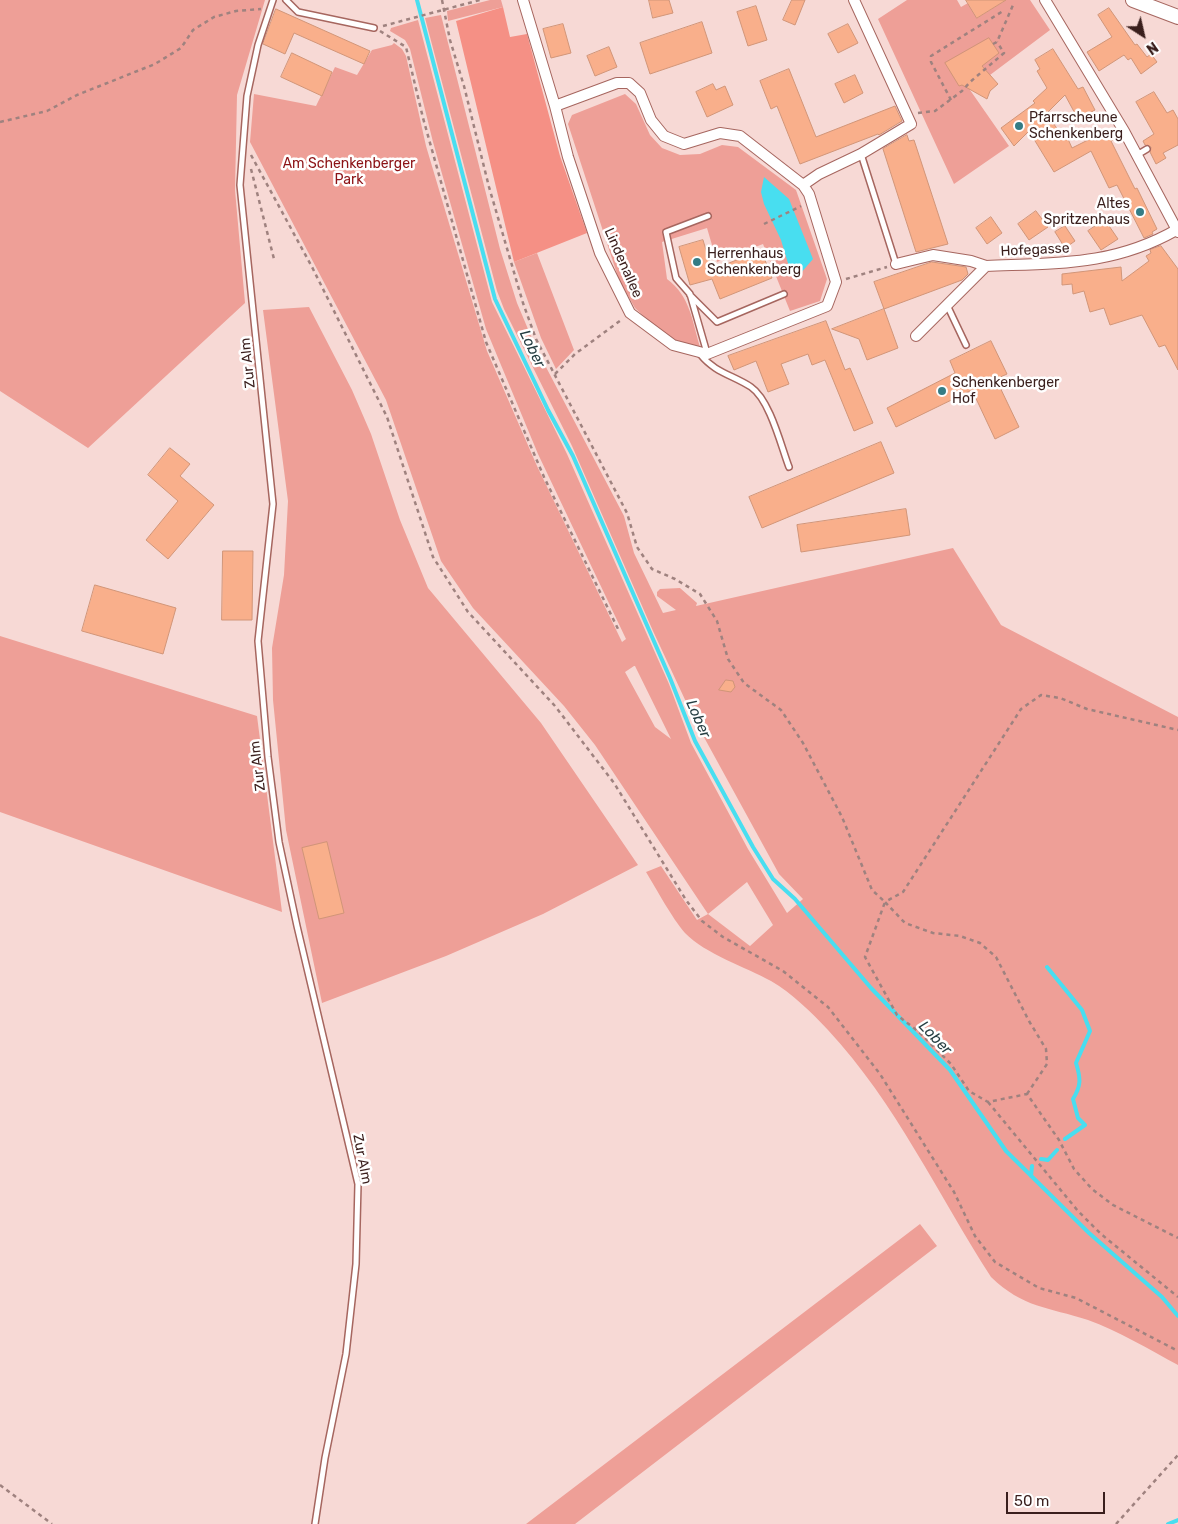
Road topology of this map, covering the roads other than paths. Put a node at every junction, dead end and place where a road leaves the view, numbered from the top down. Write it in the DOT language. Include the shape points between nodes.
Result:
graph roads {
  1 [pos="273,0"];
  2 [pos="286,0"];
  3 [pos="523,0"];
  4 [pos="854,0"];
  5 [pos="1046,0"];
  6 [pos="1133,0"];
  7 [pos="1178,18"];
  8 [pos="374,28"];
  9 [pos="555,106"];
  10 [pos="1148,149"];
  11 [pos="862,154"];
  12 [pos="1137,155"];
  13 [pos="803,184"];
  14 [pos="708,216"];
  15 [pos="1178,230"];
  16 [pos="896,264"];
  17 [pos="986,266"];
  18 [pos="690,294"];
  19 [pos="784,294"];
  20 [pos="947,305"];
  21 [pos="916,336"];
  22 [pos="966,345"];
  23 [pos="703,353"];
  24 [pos="789,467"];
  25 [pos="315,1524"];
  1 -- 25 [label="lane, Zur Alm" via="247,96 240,185 273,504 258,641 279,842 358,1184 356,1264 346,1354"];
  2 -- 8 [label="lane" via="298,12"];
  3 -- 9 [label="street, Lindenallee"];
  4 -- 11 [label="street" via="912,124"];
  5 -- 12 [label="street"];
  6 -- 7 [label="street"];
  9 -- 13 [label="street" via="617,82 629,83 640,93 651,120 664,136 684,144 720,133 740,136"];
  9 -- 23 [label="street, Lindenallee" via="600,253 630,313 673,345"];
  10 -- 12 [label="lane"];
  11 -- 13 [label="street"];
  11 -- 16 [label="lane"];
  12 -- 15 [label="street"];
  13 -- 23 [label="street" via="836,282 827,306"];
  14 -- 18 [label="lane" via="666,232 676,278"];
  15 -- 17 [label="street, Hofegasse" via="1138,249 1105,259"];
  16 -- 17 [label="street" via="933,255"];
  17 -- 20 [label="street, Hofegasse"];
  18 -- 19 [label="lane" via="717,322"];
  18 -- 23 [label="lane"];
  20 -- 21 [label="street, Hofegasse"];
  20 -- 22 [label="lane"];
  23 -- 24 [label="lane" via="709,366 752,388 762,397"];
}
